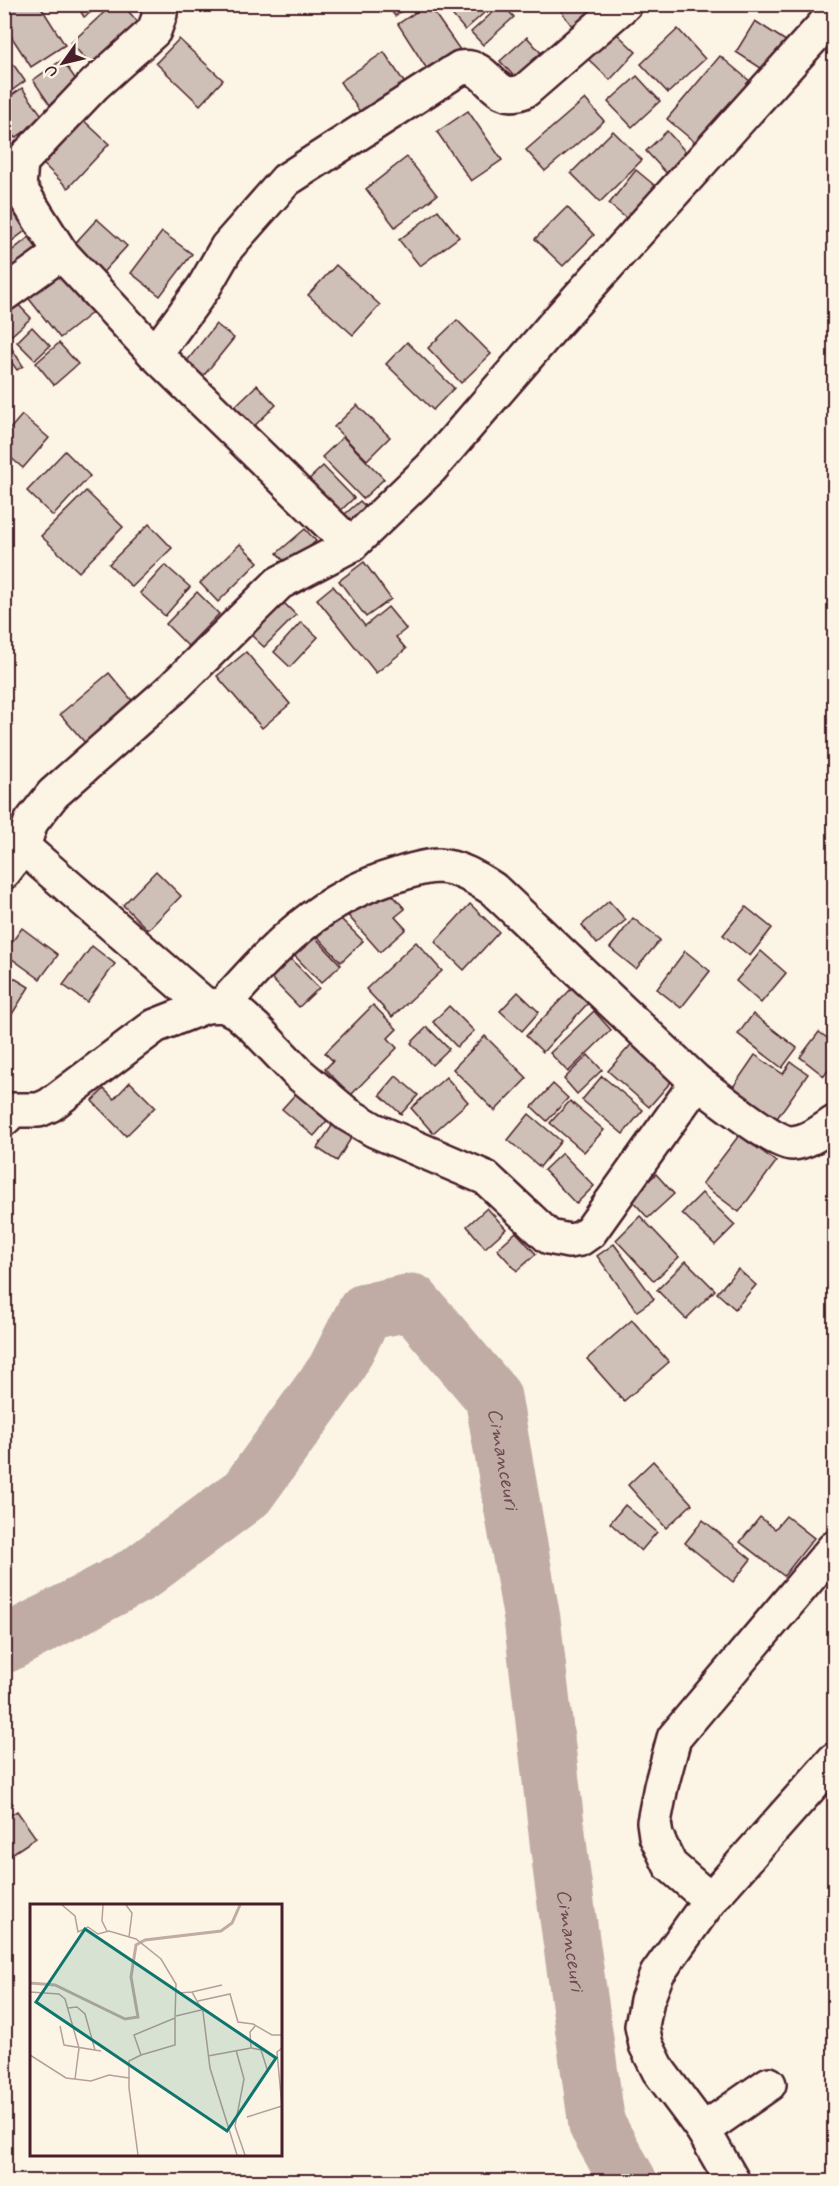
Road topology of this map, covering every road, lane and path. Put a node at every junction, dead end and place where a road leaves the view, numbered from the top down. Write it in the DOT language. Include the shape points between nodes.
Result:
graph roads {
  1 [pos="157,4"];
  2 [pos="625,4"];
  3 [pos="827,12"];
  4 [pos="61,253"];
  5 [pos="4,294"];
  6 [pos="155,354"];
  7 [pos="351,545"];
  8 [pos="14,860"];
  9 [pos="214,1005"];
  10 [pos="697,1082"];
  11 [pos="7,1110"];
  12 [pos="834,1123"];
  13 [pos="834,1548"];
  14 [pos="834,1760"];
  15 [pos="710,1900"];
  16 [pos="769,2084"];
  17 [pos="703,2130"];
  18 [pos="733,2181"];
  1 -- 4 [label="street" via="160,14 154,31 94,85 21,162 19,187"];
  2 -- 6 [label="street" via="526,90 514,96 506,94 478,69 460,68 286,180 227,247"];
  3 -- 7 [label="street" via="431,468"];
  4 -- 5 [label="street"];
  4 -- 6 [label="street"];
  6 -- 7 [label="street"];
  7 -- 8 [label="street" via="279,583 173,688 53,794 31,822"];
  8 -- 9 [label="street"];
  9 -- 10 [label="street" via="302,924 338,900 366,884 438,866 465,872 493,889"];
  9 -- 10 [label="street" via="237,1012 298,1073 347,1114 374,1130 486,1178 541,1231 560,1240 580,1239 590,1232"];
  9 -- 11 [label="street" via="155,1026 50,1106"];
  10 -- 12 [label="street" via="775,1138 791,1143 807,1139"];
  13 -- 15 [label="street" via="674,1738 654,1822 656,1836 670,1865"];
  14 -- 15 [label="street"];
  15 -- 17 [label="street" via="657,1974 642,2026 659,2071"];
  16 -- 17 [label="street"];
  17 -- 18 [label="street"];
}
